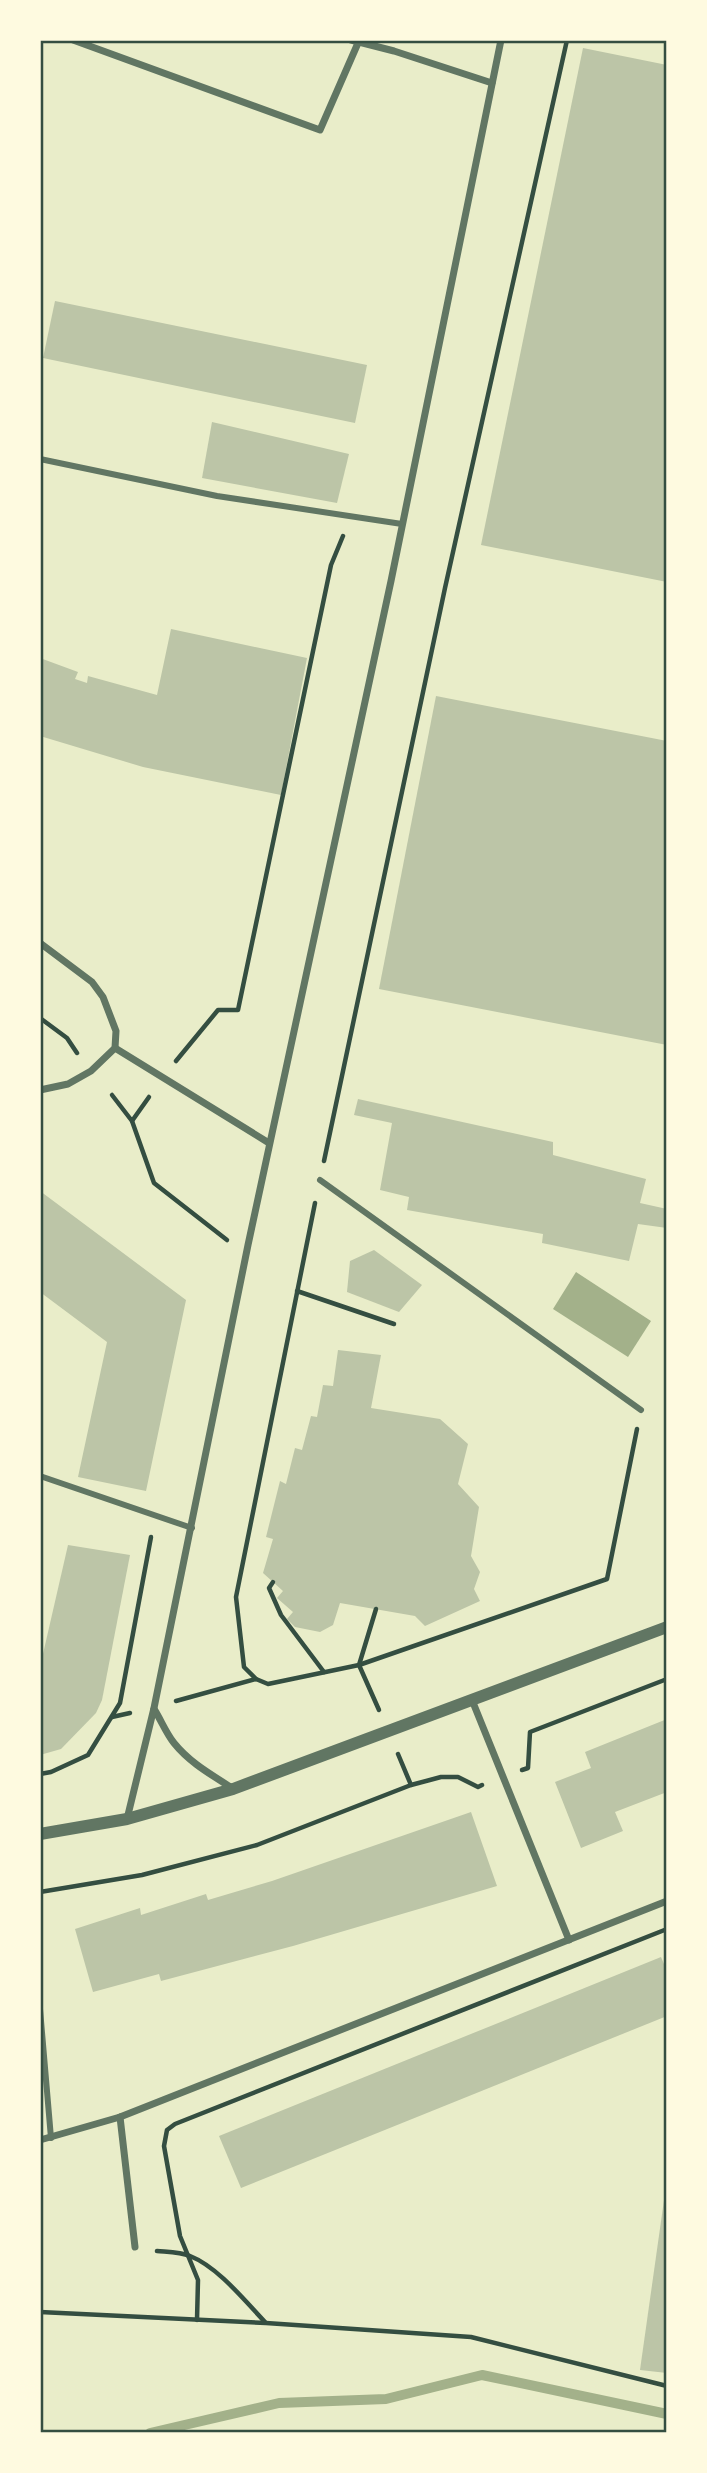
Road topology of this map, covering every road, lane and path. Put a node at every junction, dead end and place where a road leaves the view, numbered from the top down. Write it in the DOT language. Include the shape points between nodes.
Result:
graph roads {
  1 [pos="73,40"];
  2 [pos="501,40"];
  3 [pos="567,40"];
  4 [pos="354,42"];
  5 [pos="492,83"];
  6 [pos="40,459"];
  7 [pos="351,516"];
  8 [pos="402,524"];
  9 [pos="40,943"];
  10 [pos="40,1018"];
  11 [pos="115,1048"];
  12 [pos="77,1053"];
  13 [pos="176,1061"];
  14 [pos="40,1090"];
  15 [pos="113,1095"];
  16 [pos="149,1097"];
  17 [pos="132,1121"];
  18 [pos="270,1143"];
  19 [pos="320,1180"];
  20 [pos="226,1240"];
  21 [pos="298,1291"];
  22 [pos="394,1324"];
  23 [pos="641,1410"];
  24 [pos="40,1476"];
  25 [pos="155,1516"];
  26 [pos="192,1528"];
  27 [pos="273,1582"];
  28 [pos="376,1609"];
  29 [pos="667,1627"];
  30 [pos="359,1665"];
  31 [pos="324,1672"];
  32 [pos="256,1679"];
  33 [pos="667,1679"];
  34 [pos="472,1700"];
  35 [pos="154,1708"];
  36 [pos="112,1717"];
  37 [pos="40,1774"];
  38 [pos="503,1777"];
  39 [pos="233,1788"];
  40 [pos="127,1819"];
  41 [pos="40,1834"];
  42 [pos="40,1892"];
  43 [pos="667,1901"];
  44 [pos="667,1929"];
  45 [pos="569,1940"];
  46 [pos="40,2009"];
  47 [pos="120,2117"];
  48 [pos="51,2138"];
  49 [pos="40,2140"];
  50 [pos="135,2247"];
  51 [pos="190,2255"];
  52 [pos="40,2312"];
  53 [pos="197,2320"];
  54 [pos="266,2323"];
  55 [pos="667,2386"];
  1 -- 4 [label="street" via="320,130"];
  2 -- 5 [label="street"];
  3 -- 19 [label="path"];
  4 -- 5 [label="street"];
  5 -- 8 [label="street"];
  6 -- 7 [label="street" via="217,496"];
  7 -- 8 [label="street"];
  7 -- 13 [label="path" via="331,565 238,1010 218,1010"];
  8 -- 18 [label="street"];
  9 -- 11 [label="street" via="92,982 103,997 117,1031"];
  10 -- 12 [label="path" via="67,1038"];
  11 -- 14 [label="street" via="91,1071 68,1084"];
  11 -- 18 [label="street"];
  15 -- 17 [label="path"];
  16 -- 17 [label="path"];
  17 -- 20 [label="path" via="154,1183"];
  18 -- 26 [label="street"];
  19 -- 21 [label="path"];
  19 -- 23 [label="street"];
  21 -- 22 [label="path"];
  21 -- 32 [label="path" via="236,1597 244,1667"];
  23 -- 30 [label="path" via="607,1579"];
  24 -- 25 [label="street"];
  25 -- 26 [label="street"];
  25 -- 36 [label="path" via="120,1703"];
  26 -- 35 [label="street"];
  27 -- 31 [label="path" via="269,1588 281,1615"];
  28 -- 30 [label="path"];
  29 -- 34 [label="street"];
  30 -- 31 [label="path"];
  31 -- 32 [label="path" via="268,1684"];
  32 -- 35 [label="path"];
  33 -- 38 [label="path" via="530,1732 528,1768"];
  34 -- 38 [label="street"];
  34 -- 39 [label="street"];
  35 -- 36 [label="path"];
  35 -- 39 [label="street" via="185,1755"];
  35 -- 40 [label="street"];
  36 -- 37 [label="path" via="88,1755"];
  38 -- 42 [label="path" via="478,1787 458,1777 441,1777 257,1845 142,1875"];
  38 -- 45 [label="street"];
  39 -- 40 [label="street"];
  40 -- 41 [label="street"];
  43 -- 45 [label="street"];
  44 -- 51 [label="path" via="175,2124 167,2130 164,2146 180,2236"];
  45 -- 47 [label="street"];
  46 -- 48 [label="street"];
  47 -- 48 [label="street"];
  47 -- 50 [label="street"];
  48 -- 49 [label="street"];
  50 -- 51 [label="path"];
  51 -- 53 [label="path" via="198,2280"];
  51 -- 54 [label="path" via="220,2276"];
  52 -- 53 [label="path"];
  53 -- 54 [label="path"];
  54 -- 55 [label="path" via="471,2337"];
}
